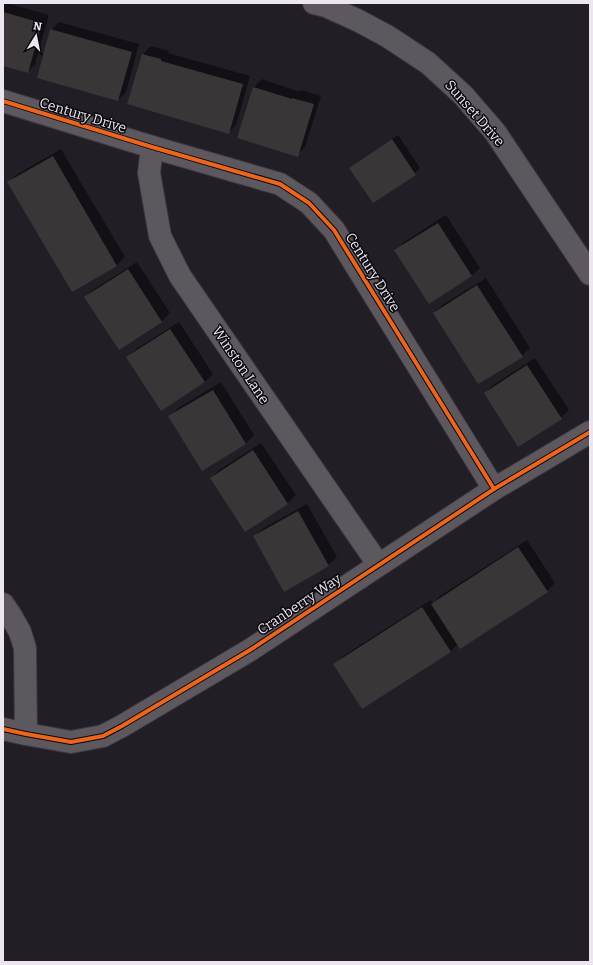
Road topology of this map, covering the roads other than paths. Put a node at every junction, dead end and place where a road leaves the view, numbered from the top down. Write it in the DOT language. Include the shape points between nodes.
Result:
graph roads {
  1 [pos="314,3"];
  2 [pos="3,101"];
  3 [pos="152,148"];
  4 [pos="590,274"];
  5 [pos="590,432"];
  6 [pos="494,489"];
  7 [pos="378,564"];
  8 [pos="3,604"];
  9 [pos="3,728"];
  10 [pos="26,734"];
  1 -- 4 [label="street, Sunset Drive" via="357,20 387,36 428,63 463,94 495,132"];
  2 -- 3 [label="street, Century Drive"];
  3 -- 6 [label="street, Century Drive" via="280,184 309,204 334,230"];
  3 -- 7 [label="street, Winston Lane" via="148,173 160,236 180,276"];
  5 -- 6 [label="street, Cranberry Way"];
  6 -- 7 [label="street, Cranberry Way"];
  7 -- 10 [label="street, Cranberry Way" via="250,650 103,736 71,742"];
  8 -- 10 [label="street" via="20,632 25,648"];
  9 -- 10 [label="street, Cranberry Way"];
}
